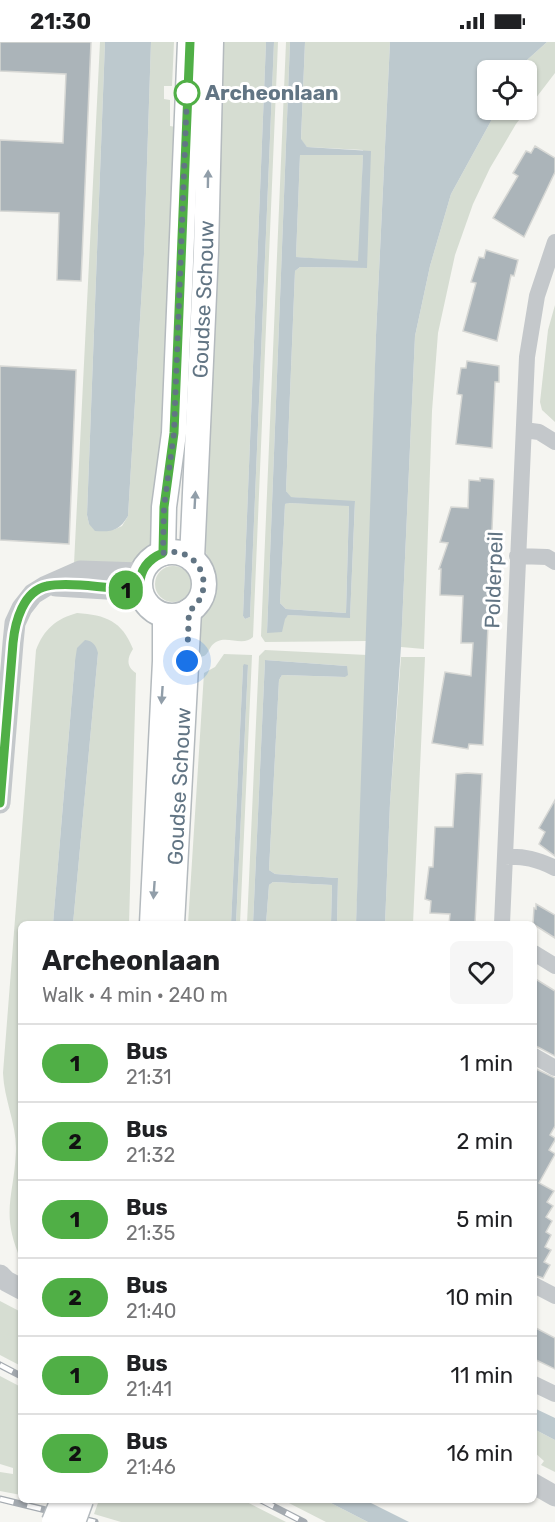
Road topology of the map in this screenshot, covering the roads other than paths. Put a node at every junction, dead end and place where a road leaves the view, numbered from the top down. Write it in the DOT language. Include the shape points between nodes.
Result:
graph roads {
  1 [pos="190,42"];
  2 [pos="211,42"];
  3 [pos="554,249"];
  4 [pos="524,430"];
  5 [pos="555,442"];
  6 [pos="163,553"];
  7 [pos="517,556"];
  8 [pos="192,559"];
  9 [pos="555,562"];
  10 [pos="141,582"];
  11 [pos="189,611"];
  12 [pos="165,616"];
  13 [pos="0,803"];
  14 [pos="505,857"];
  15 [pos="555,868"];
  16 [pos="152,921"];
  17 [pos="172,921"];
  18 [pos="502,921"];
  19 [pos="537,955"];
  20 [pos="555,966"];
  21 [pos="537,1058"];
  22 [pos="555,1068"];
  23 [pos="0,1275"];
  24 [pos="18,1287"];
  25 [pos="537,1287"];
  26 [pos="555,1296"];
  27 [pos="537,1385"];
  28 [pos="555,1394"];
  29 [pos="537,1486"];
  30 [pos="555,1496"];
  31 [pos="537,1498"];
  32 [pos="62,1503"];
  33 [pos="80,1503"];
  34 [pos="555,1503"];
  35 [pos="54,1522"];
  36 [pos="73,1522"];
  1 -- 6 [label="main road, Goudse Schouw" via="174,433 164,507"];
  8 -- 2 [label="main road, Goudse Schouw, one-way"];
  3 -- 4 [label="street, Polderpeil" via="537,296 530,332"];
  4 -- 5 [label="street" via="539,432"];
  4 -- 7 [label="street, Polderpeil"];
  6 -- 8 [label="main road" via="178,552"];
  6 -- 10 [label="main road" via="147,563"];
  7 -- 9 [label="street" via="547,557"];
  7 -- 14 [label="street, Polderpeil"];
  8 -- 11 [label="main road" via="201,571 204,586 200,600"];
  10 -- 12 [label="main road" via="147,605"];
  10 -- 13 [label="street" via="80,572 33,594 22,608 15,623"];
  11 -- 12 [label="main road"];
  11 -- 17 [label="main road, Goudse Schouw"];
  12 -- 16 [label="main road, Goudse Schouw, one-way"];
  14 -- 15 [label="street" via="524,856"];
  14 -- 18 [label="street, Polderpeil"];
  19 -- 20 [label="street"];
  21 -- 22 [label="street"];
  23 -- 24 [label="street"];
  25 -- 26 [label="street"];
  27 -- 28 [label="street"];
  29 -- 30 [label="street"];
  31 -- 34 [label="street"];
  32 -- 35 [label="main road, bridge"];
  33 -- 36 [label="main road, bridge"];
}
